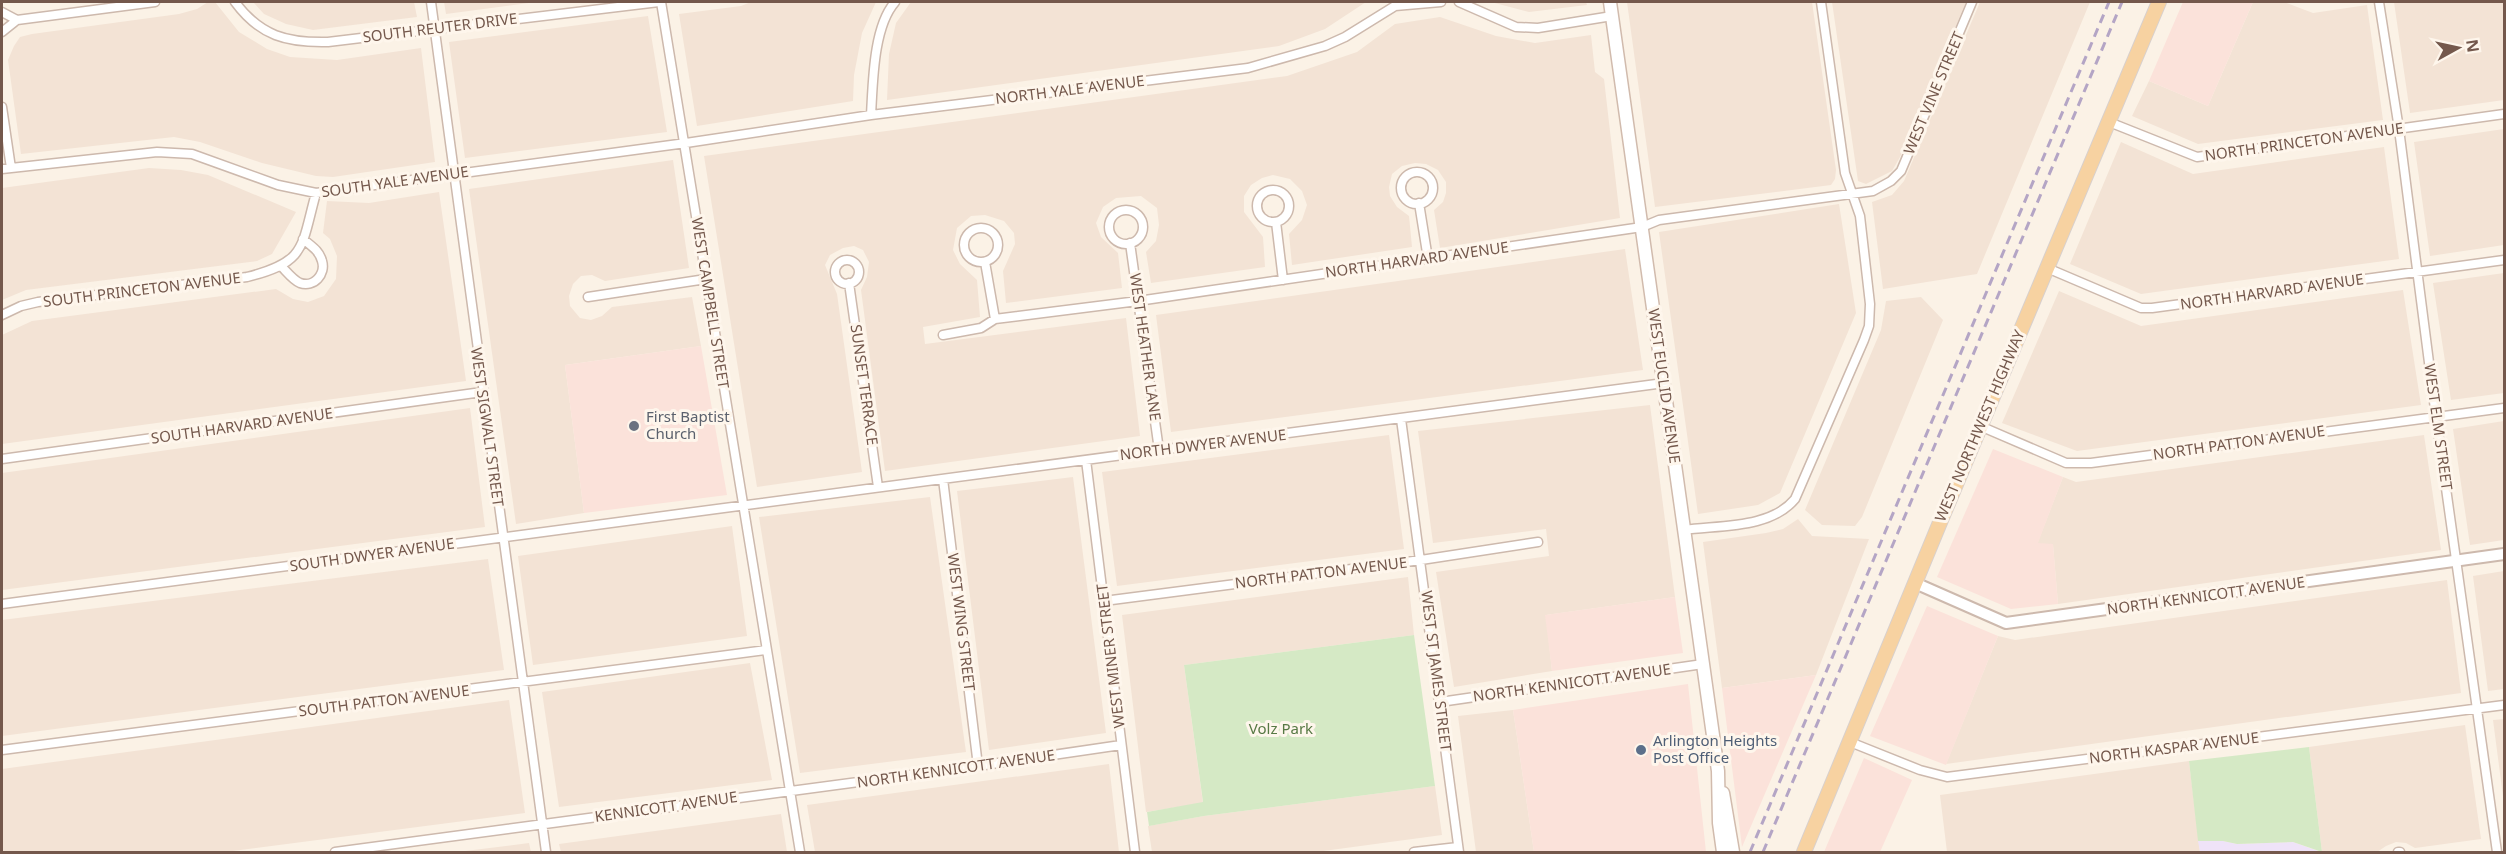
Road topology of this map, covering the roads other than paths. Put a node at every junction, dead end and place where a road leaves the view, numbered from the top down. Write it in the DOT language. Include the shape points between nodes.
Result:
graph roads {
  1 [pos="155,2"];
  2 [pos="235,2"];
  3 [pos="431,2"];
  4 [pos="660,2"];
  5 [pos="895,2"];
  6 [pos="1441,2"];
  7 [pos="1459,2"];
  8 [pos="1610,2"];
  9 [pos="1821,2"];
  10 [pos="1972,2"];
  11 [pos="2159,2"];
  12 [pos="2379,2"];
  13 [pos="1396,4"];
  14 [pos="2,12"];
  15 [pos="1612,16"];
  16 [pos="17,20"];
  17 [pos="434,29"];
  18 [pos="2,32"];
  19 [pos="2,106"];
  20 [pos="2505,114"];
  21 [pos="871,115"];
  22 [pos="2109,122"];
  23 [pos="2399,129"];
  24 [pos="686,143"];
  25 [pos="6,169"];
  26 [pos="453,174"];
  27 [pos="1891,181"];
  28 [pos="316,193"];
  29 [pos="1852,194"];
  30 [pos="1419,203"];
  31 [pos="1276,222"];
  32 [pos="1642,227"];
  33 [pos="303,239"];
  34 [pos="1130,243"];
  35 [pos="1428,259"];
  36 [pos="2505,260"];
  37 [pos="985,262"];
  38 [pos="282,267"];
  39 [pos="2047,268"];
  40 [pos="2418,272"];
  41 [pos="706,279"];
  42 [pos="1283,280"];
  43 [pos="849,283"];
  44 [pos="588,297"];
  45 [pos="1138,301"];
  46 [pos="2,315"];
  47 [pos="995,319"];
  48 [pos="943,335"];
  49 [pos="1664,383"];
  50 [pos="482,392"];
  51 [pos="2505,408"];
  52 [pos="2436,417"];
  53 [pos="1401,419"];
  54 [pos="1980,426"];
  55 [pos="1159,450"];
  56 [pos="2,459"];
  57 [pos="1086,460"];
  58 [pos="943,479"];
  59 [pos="878,487"];
  60 [pos="742,505"];
  61 [pos="1684,530"];
  62 [pos="502,537"];
  63 [pos="1538,542"];
  64 [pos="2505,555"];
  65 [pos="1421,560"];
  66 [pos="2457,561"];
  67 [pos="1915,583"];
  68 [pos="1104,601"];
  69 [pos="2,604"];
  70 [pos="766,650"];
  71 [pos="1703,664"];
  72 [pos="523,682"];
  73 [pos="1440,702"];
  74 [pos="2505,705"];
  75 [pos="2477,709"];
  76 [pos="1850,742"];
  77 [pos="1121,745"];
  78 [pos="2,750"];
  79 [pos="978,766"];
  80 [pos="1718,771"];
  81 [pos="790,792"];
  82 [pos="542,824"];
  83 [pos="1459,850"];
  84 [pos="2505,851"];
  85 [pos="335,852"];
  86 [pos="546,852"];
  87 [pos="800,852"];
  88 [pos="1135,852"];
  89 [pos="1414,852"];
  90 [pos="1723,852"];
  91 [pos="1734,852"];
  92 [pos="1804,852"];
  93 [pos="2496,852"];
  1 -- 16 [label="street"];
  2 -- 17 [label="street, SOUTH REUTER DRIVE" via="255,24 278,38 301,42"];
  3 -- 17 [label="street, WEST SIGWALT STREET"];
  4 -- 17 [label="street, SOUTH REUTER DRIVE"];
  4 -- 24 [label="street, WEST CAMPBELL STREET"];
  5 -- 21 [label="street" via="889,8 877,52"];
  6 -- 13 [label="street, NORTH YALE AVENUE"];
  7 -- 15 [label="street" via="1516,27 1538,28"];
  8 -- 15 [label="main road, WEST EUCLID AVENUE"];
  9 -- 29 [label="street" via="1845,173"];
  10 -- 27 [label="street, WEST VINE STREET" via="1901,171"];
  11 -- 22 [label="main road, WEST NORTHWEST HIGHWAY"];
  12 -- 23 [label="street, WEST ELM STREET"];
  13 -- 21 [label="street, NORTH YALE AVENUE" via="1346,37 1248,68"];
  14 -- 16 [label="street"];
  15 -- 32 [label="main road, WEST EUCLID AVENUE"];
  16 -- 18 [label="street"];
  17 -- 26 [label="street, WEST SIGWALT STREET"];
  19 -- 25 [label="street"];
  20 -- 23 [label="street, NORTH PRINCETON AVENUE"];
  21 -- 24 [label="street, NORTH YALE AVENUE"];
  22 -- 23 [label="street, NORTH PRINCETON AVENUE" via="2197,157"];
  22 -- 39 [label="main road, WEST NORTHWEST HIGHWAY"];
  23 -- 40 [label="street, WEST ELM STREET"];
  24 -- 26 [label="street, SOUTH YALE AVENUE"];
  24 -- 41 [label="street, WEST CAMPBELL STREET"];
  25 -- 28 [label="street, SOUTH YALE AVENUE" via="157,152 192,154 278,185"];
  26 -- 28 [label="street, SOUTH YALE AVENUE"];
  26 -- 50 [label="street, WEST SIGWALT STREET"];
  27 -- 29 [label="street, NORTH HARVARD AVENUE"];
  28 -- 33 [label="street"];
  29 -- 32 [label="street, NORTH HARVARD AVENUE" via="1659,220"];
  29 -- 61 [label="street" via="1861,228 1869,326 1795,499 1764,520"];
  30 -- 35 [label="street"];
  31 -- 42 [label="street"];
  32 -- 35 [label="street, NORTH HARVARD AVENUE"];
  32 -- 49 [label="main road, WEST EUCLID AVENUE"];
  33 -- 38 [label="street" via="293,259"];
  33 -- 38 [label="street" via="317,250 323,263 321,275 304,284"];
  34 -- 34 [label="street" via="1140,237 1143,222 1131,210 1120,211 1112,217 1110,232 1120,243"];
  34 -- 45 [label="street, WEST HEATHER LANE"];
  35 -- 42 [label="street, NORTH HARVARD AVENUE"];
  36 -- 40 [label="street, NORTH HARVARD AVENUE"];
  37 -- 37 [label="street" via="995,255 998,245 990,230 980,227 969,232 964,248 969,258"];
  37 -- 47 [label="street"];
  38 -- 46 [label="street, SOUTH PRINCETON AVENUE" via="247,277 38,302"];
  39 -- 40 [label="street, NORTH HARVARD AVENUE" via="2141,308"];
  39 -- 54 [label="main road, WEST NORTHWEST HIGHWAY"];
  40 -- 52 [label="street, WEST ELM STREET"];
  41 -- 44 [label="street"];
  41 -- 60 [label="street, WEST CAMPBELL STREET"];
  42 -- 45 [label="street, NORTH HARVARD AVENUE"];
  43 -- 59 [label="street, SUNSET TERRACE"];
  45 -- 47 [label="street, NORTH HARVARD AVENUE"];
  45 -- 55 [label="street, WEST HEATHER LANE"];
  47 -- 48 [label="street, NORTH HARVARD AVENUE" via="981,328"];
  49 -- 53 [label="street, NORTH DWYER AVENUE"];
  49 -- 61 [label="main road, WEST EUCLID AVENUE"];
  50 -- 56 [label="street, SOUTH HARVARD AVENUE"];
  50 -- 62 [label="street, WEST SIGWALT STREET"];
  51 -- 52 [label="street, NORTH PATTON AVENUE"];
  52 -- 54 [label="street, NORTH PATTON AVENUE" via="2091,463 2066,463"];
  52 -- 66 [label="street, WEST ELM STREET"];
  53 -- 55 [label="street, NORTH DWYER AVENUE"];
  53 -- 65 [label="street, WEST ST JAMES STREET"];
  54 -- 67 [label="main road, WEST NORTHWEST HIGHWAY"];
  55 -- 57 [label="street, NORTH DWYER AVENUE"];
  57 -- 58 [label="street, NORTH DWYER AVENUE"];
  57 -- 68 [label="street, WEST MINER STREET"];
  58 -- 59 [label="street, NORTH DWYER AVENUE"];
  58 -- 79 [label="street, WEST WING STREET"];
  59 -- 60 [label="street, NORTH DWYER AVENUE"];
  60 -- 62 [label="street, SOUTH DWYER AVENUE"];
  60 -- 70 [label="street, WEST CAMPBELL STREET"];
  61 -- 71 [label="main road, WEST EUCLID AVENUE"];
  62 -- 69 [label="street, SOUTH DWYER AVENUE"];
  62 -- 72 [label="street, WEST SIGWALT STREET"];
  63 -- 65 [label="street, NORTH PATTON AVENUE"];
  64 -- 66 [label="street, NORTH KENNICOTT AVENUE"];
  65 -- 68 [label="street, NORTH PATTON AVENUE"];
  65 -- 73 [label="street, WEST ST JAMES STREET"];
  66 -- 67 [label="street, NORTH KENNICOTT AVENUE" via="2006,623"];
  66 -- 75 [label="street, WEST ELM STREET"];
  67 -- 76 [label="main road, WEST NORTHWEST HIGHWAY"];
  68 -- 77 [label="street, WEST MINER STREET"];
  70 -- 72 [label="street, SOUTH PATTON AVENUE"];
  70 -- 81 [label="street, WEST CAMPBELL STREET"];
  71 -- 73 [label="street, NORTH KENNICOTT AVENUE"];
  71 -- 80 [label="main road, WEST EUCLID AVENUE"];
  72 -- 78 [label="street, SOUTH PATTON AVENUE"];
  72 -- 82 [label="street, WEST SIGWALT STREET"];
  73 -- 83 [label="street, WEST ST JAMES STREET"];
  74 -- 75 [label="street, NORTH KASPAR AVENUE"];
  75 -- 76 [label="street, NORTH KASPAR AVENUE" via="1947,777"];
  75 -- 93 [label="street, WEST ELM STREET"];
  76 -- 92 [label="main road, WEST NORTHWEST HIGHWAY"];
  77 -- 79 [label="street, NORTH KENNICOTT AVENUE"];
  77 -- 88 [label="street, WEST MINER STREET"];
  79 -- 81 [label="street, NORTH KENNICOTT AVENUE"];
  80 -- 90 [label="main road, WEST EUCLID AVENUE"];
  80 -- 91 [label="main road, WEST EUCLID AVENUE"];
  81 -- 82 [label="street, KENNICOTT AVENUE"];
  81 -- 87 [label="street, WEST CAMPBELL STREET"];
  82 -- 85 [label="street, KENNICOTT AVENUE"];
  82 -- 86 [label="street, WEST SIGWALT STREET"];
  83 -- 89 [label="street"];
  84 -- 93 [label="street"];
}
